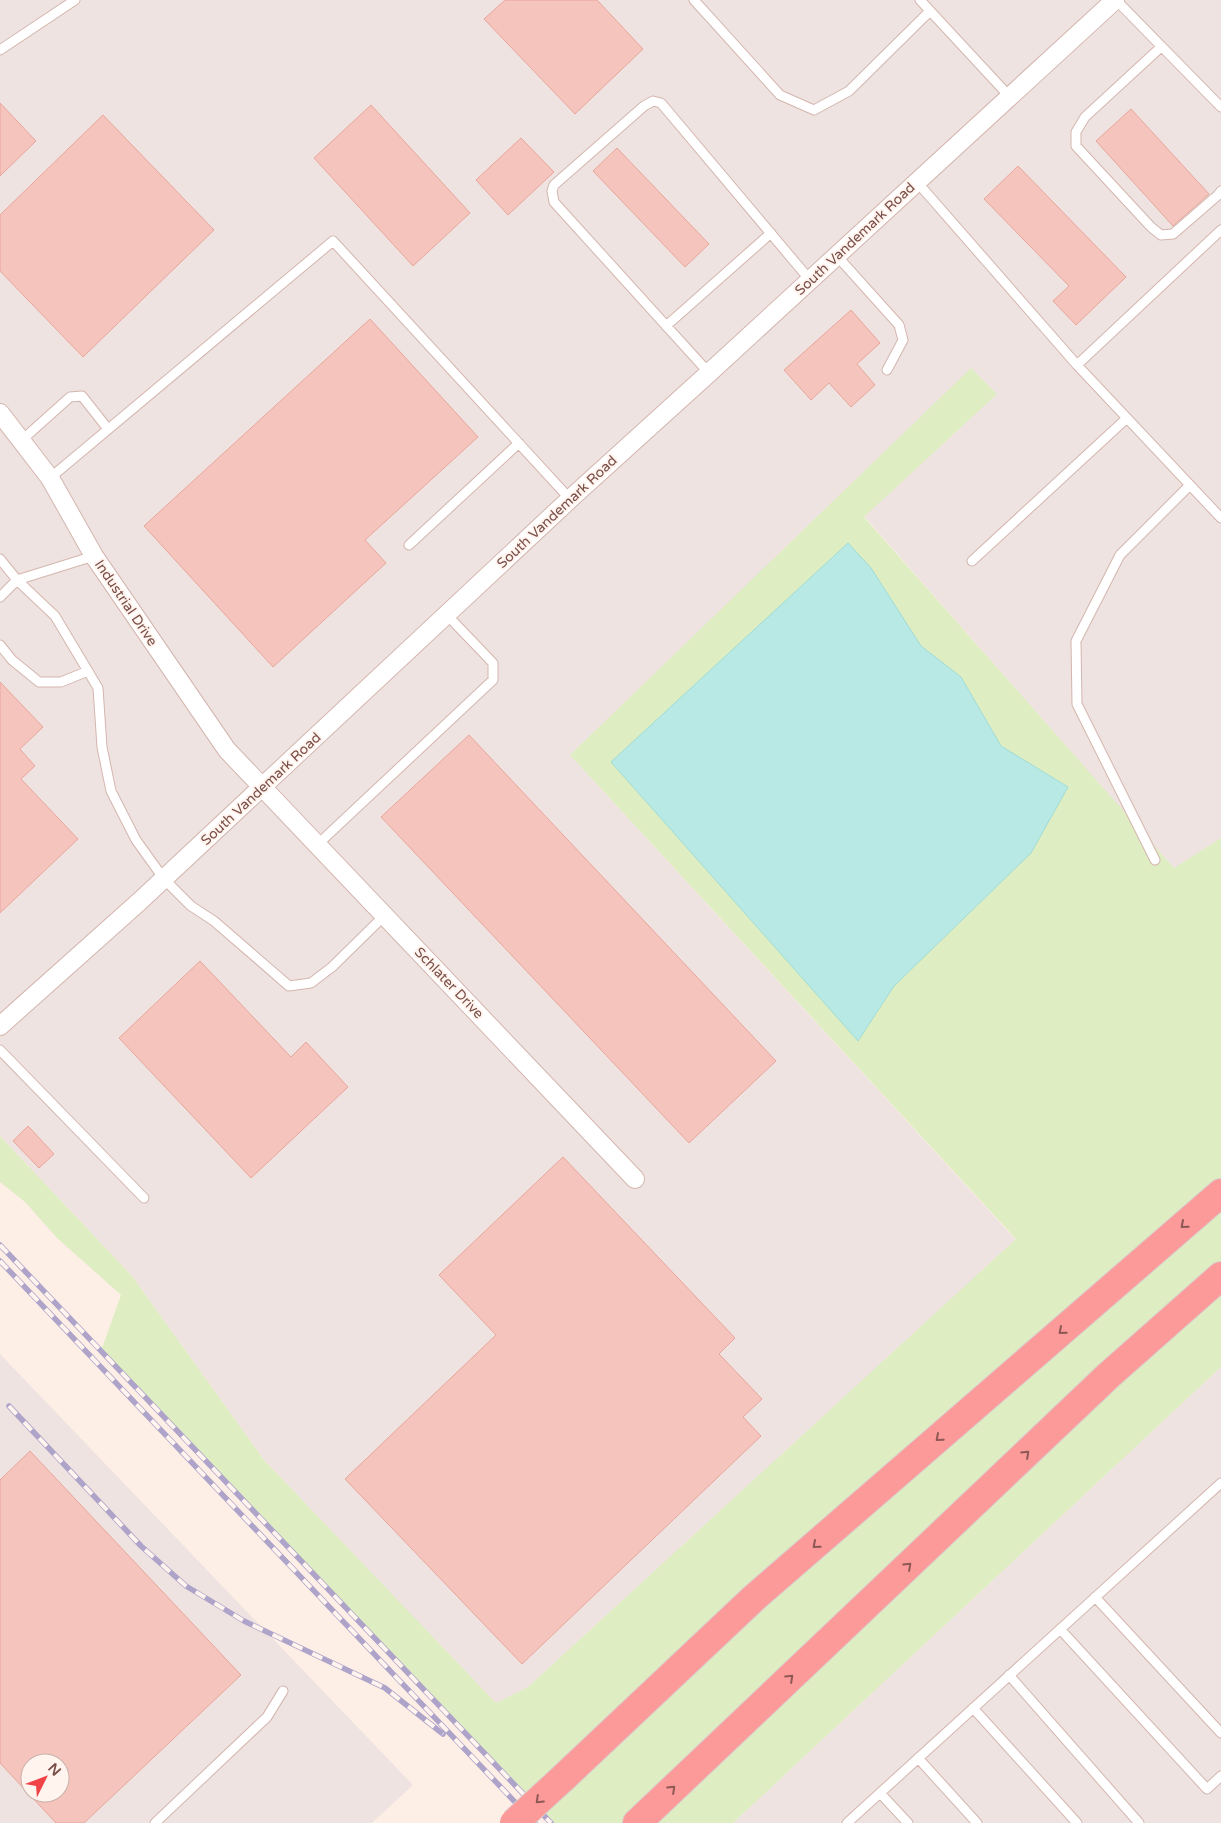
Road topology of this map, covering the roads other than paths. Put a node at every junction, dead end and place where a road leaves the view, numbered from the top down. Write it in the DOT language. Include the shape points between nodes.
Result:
graph roads {
  1 [pos="75,0"];
  2 [pos="694,0"];
  3 [pos="920,0"];
  4 [pos="1115,0"];
  5 [pos="930,11"];
  6 [pos="1161,46"];
  7 [pos="0,50"];
  8 [pos="1009,96"];
  9 [pos="1221,107"];
  10 [pos="917,182"];
  11 [pos="1221,191"];
  12 [pos="1221,230"];
  13 [pos="771,233"];
  14 [pos="837,256"];
  15 [pos="810,280"];
  16 [pos="666,326"];
  17 [pos="1077,365"];
  18 [pos="887,370"];
  19 [pos="709,373"];
  20 [pos="0,413"];
  21 [pos="1127,418"];
  22 [pos="108,429"];
  23 [pos="22,440"];
  24 [pos="519,444"];
  25 [pos="50,478"];
  26 [pos="1190,485"];
  27 [pos="570,499"];
  28 [pos="1221,518"];
  29 [pos="408,545"];
  30 [pos="94,556"];
  31 [pos="0,559"];
  32 [pos="972,561"];
  33 [pos="17,580"];
  34 [pos="0,597"];
  35 [pos="447,615"];
  36 [pos="0,645"];
  37 [pos="88,671"];
  38 [pos="262,787"];
  39 [pos="317,845"];
  40 [pos="1156,860"];
  41 [pos="164,879"];
  42 [pos="385,915"];
  43 [pos="0,1026"];
  44 [pos="0,1050"];
  45 [pos="635,1178"];
  46 [pos="1221,1193"];
  47 [pos="144,1198"];
  48 [pos="1221,1276"];
  49 [pos="1221,1483"];
  50 [pos="1096,1597"];
  51 [pos="1060,1629"];
  52 [pos="1009,1675"];
  53 [pos="283,1691"];
  54 [pos="973,1708"];
  55 [pos="1221,1733"];
  56 [pos="918,1758"];
  57 [pos="1221,1776"];
  58 [pos="880,1794"];
  59 [pos="155,1823"];
  60 [pos="514,1823"];
  61 [pos="636,1823"];
  62 [pos="847,1823"];
  63 [pos="908,1823"];
  64 [pos="977,1823"];
  65 [pos="1077,1823"];
  66 [pos="1139,1823"];
  1 -- 7 [label="lane"];
  2 -- 5 [label="lane" via="780,95 814,110 849,91"];
  3 -- 5 [label="lane"];
  4 -- 6 [label="lane"];
  4 -- 8 [label="street, South Vandemark Road"];
  5 -- 8 [label="lane"];
  6 -- 9 [label="lane"];
  6 -- 11 [label="lane" via="1085,117 1076,132 1076,146 1162,235 1173,234"];
  8 -- 10 [label="street, South Vandemark Road"];
  10 -- 14 [label="street, South Vandemark Road"];
  10 -- 17 [label="lane"];
  12 -- 17 [label="lane"];
  13 -- 15 [label="lane"];
  13 -- 16 [label="lane"];
  13 -- 16 [label="lane" via="661,103 653,101 554,185 554,202"];
  14 -- 15 [label="street, South Vandemark Road"];
  14 -- 18 [label="lane" via="899,324 903,340"];
  15 -- 19 [label="street, South Vandemark Road"];
  16 -- 19 [label="lane"];
  17 -- 21 [label="lane"];
  19 -- 27 [label="street, South Vandemark Road"];
  20 -- 23 [label="street, Industrial Drive"];
  21 -- 26 [label="lane"];
  21 -- 32 [label="lane"];
  22 -- 23 [label="lane" via="82,396 76,396 70,397"];
  22 -- 24 [label="lane" via="332,241"];
  22 -- 25 [label="lane"];
  23 -- 25 [label="street, Industrial Drive"];
  24 -- 27 [label="lane"];
  24 -- 29 [label="lane"];
  25 -- 30 [label="street, Industrial Drive"];
  26 -- 28 [label="lane"];
  26 -- 40 [label="lane" via="1120,555 1076,641 1077,704"];
  27 -- 35 [label="street, South Vandemark Road"];
  30 -- 33 [label="lane"];
  30 -- 38 [label="street, Industrial Drive" via="227,750"];
  31 -- 33 [label="lane"];
  33 -- 34 [label="lane"];
  33 -- 37 [label="lane" via="56,616"];
  35 -- 38 [label="street, South Vandemark Road"];
  35 -- 39 [label="lane" via="493,664 493,680"];
  36 -- 37 [label="lane" via="12,660 39,682 61,682"];
  37 -- 41 [label="lane" via="98,688 102,747 111,791 136,840"];
  38 -- 39 [label="street, Schlater Drive"];
  38 -- 41 [label="street, South Vandemark Road"];
  39 -- 42 [label="street, Schlater Drive"];
  41 -- 42 [label="lane" via="191,906 214,921 289,986 310,984"];
  41 -- 43 [label="street, South Vandemark Road"];
  42 -- 45 [label="street, Schlater Drive"];
  44 -- 47 [label="lane"];
  46 -- 60 [label="highway, one-way, bridge" via="755,1598"];
  61 -- 48 [label="highway, one-way" via="1109,1376"];
  49 -- 50 [label="lane"];
  50 -- 51 [label="lane"];
  50 -- 55 [label="lane"];
  51 -- 52 [label="lane"];
  51 -- 57 [label="lane" via="1208,1789"];
  52 -- 54 [label="lane"];
  52 -- 66 [label="lane"];
  53 -- 59 [label="lane" via="267,1717"];
  54 -- 56 [label="lane"];
  54 -- 65 [label="lane"];
  56 -- 58 [label="lane"];
  56 -- 64 [label="lane"];
  58 -- 62 [label="lane"];
  58 -- 63 [label="lane"];
}
